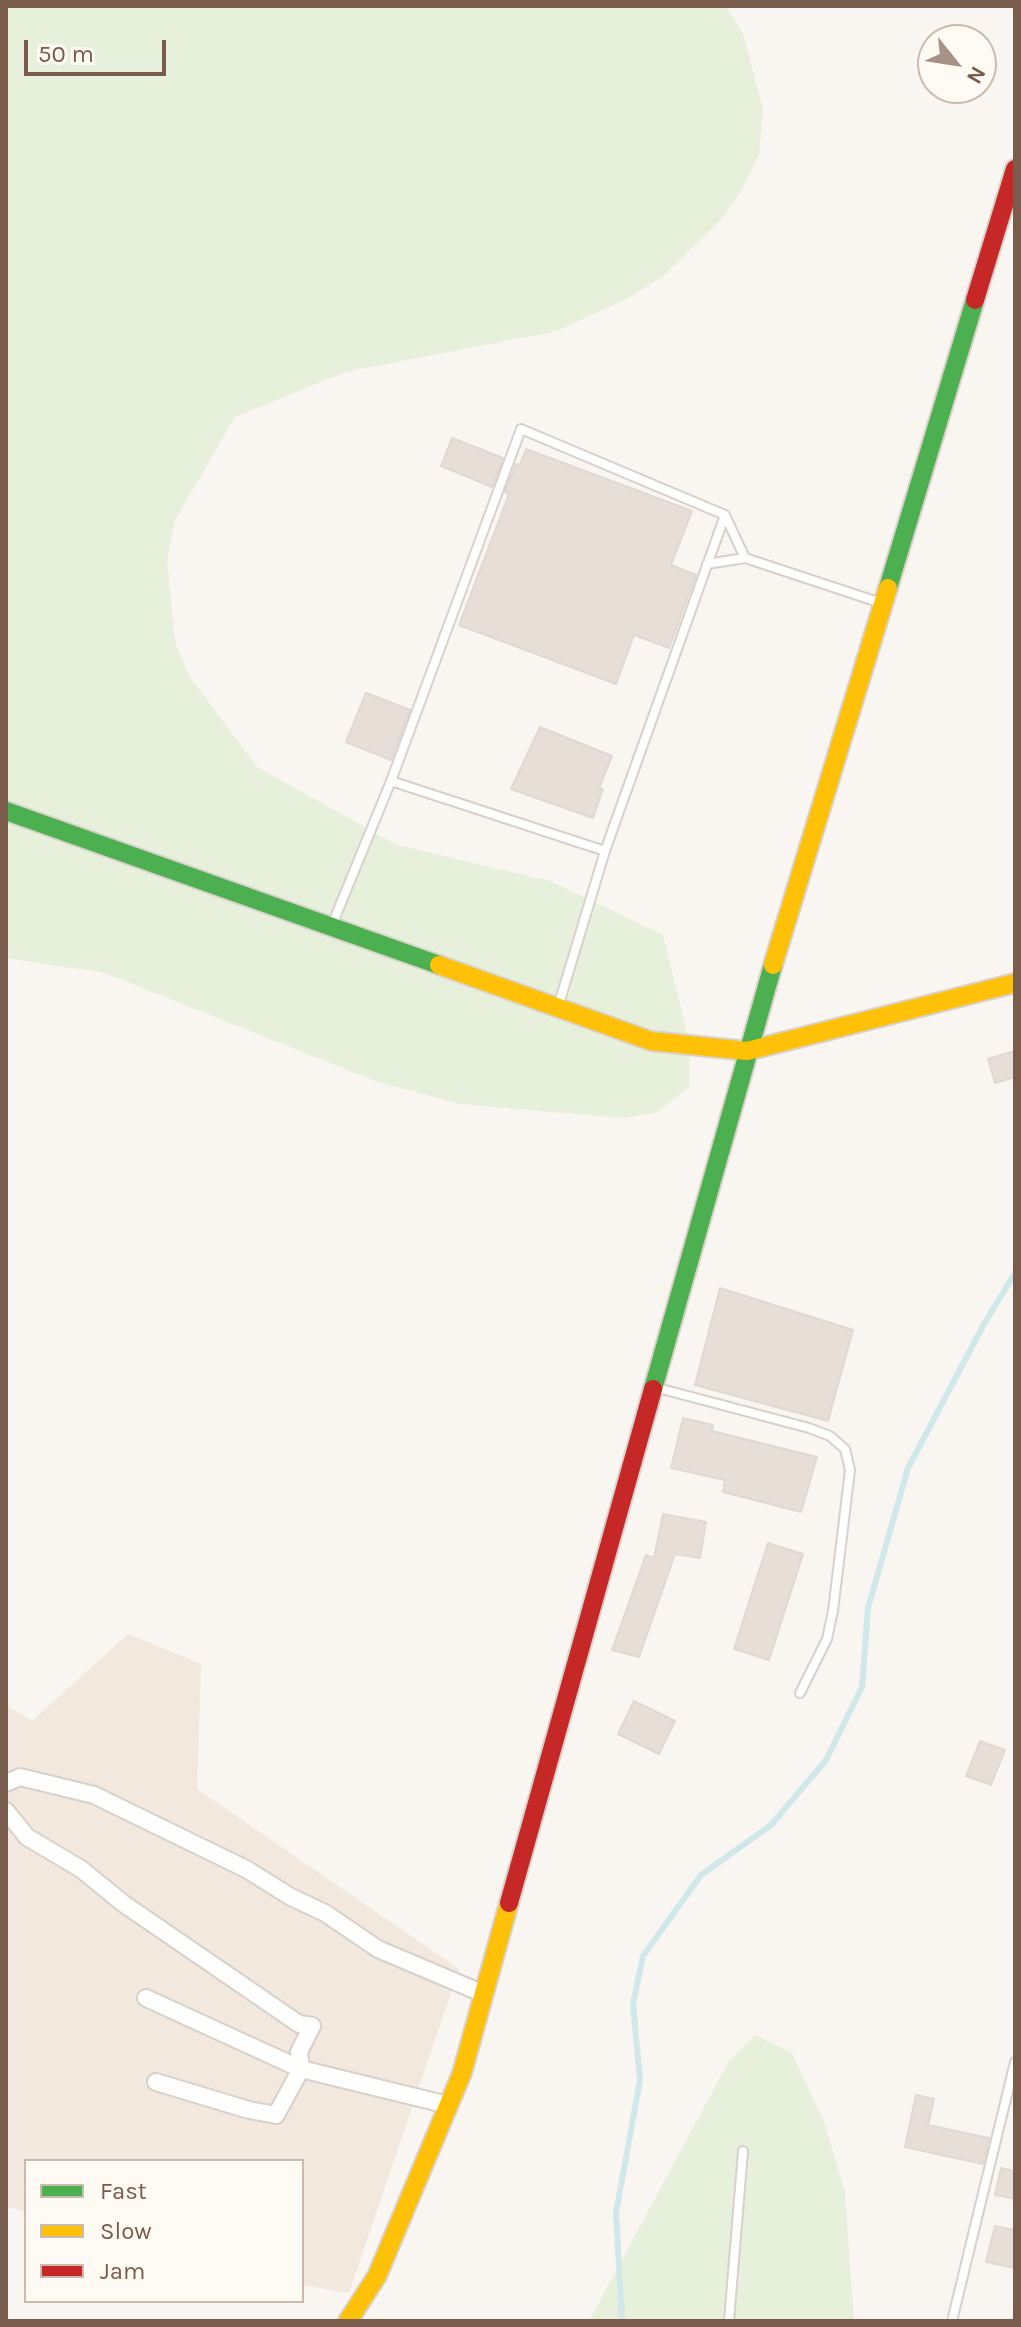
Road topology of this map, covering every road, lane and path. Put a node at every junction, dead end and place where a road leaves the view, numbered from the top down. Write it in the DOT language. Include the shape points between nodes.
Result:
graph roads {
  1 [pos="1015,169"];
  2 [pos="725,515"];
  3 [pos="745,558"];
  4 [pos="707,564"];
  5 [pos="882,603"];
  6 [pos="391,781"];
  7 [pos="6,811"];
  8 [pos="605,851"];
  9 [pos="331,927"];
  10 [pos="1015,983"];
  11 [pos="557,1008"];
  12 [pos="747,1051"];
  13 [pos="653,1387"];
  14 [pos="800,1693"];
  15 [pos="6,1783"];
  16 [pos="6,1811"];
  17 [pos="484,1994"];
  18 [pos="146,1998"];
  19 [pos="1015,2062"];
  20 [pos="301,2069"];
  21 [pos="156,2082"];
  22 [pos="448,2105"];
  23 [pos="743,2151"];
  24 [pos="348,2321"];
  25 [pos="729,2321"];
  26 [pos="952,2321"];
  1 -- 5 [label="street"];
  2 -- 3 [label="lane"];
  2 -- 4 [label="lane"];
  2 -- 6 [label="lane" via="521,429"];
  3 -- 4 [label="lane"];
  3 -- 5 [label="lane"];
  4 -- 8 [label="lane"];
  5 -- 12 [label="street"];
  6 -- 8 [label="lane"];
  6 -- 9 [label="lane"];
  7 -- 9 [label="street"];
  8 -- 11 [label="lane"];
  9 -- 11 [label="street"];
  10 -- 12 [label="street"];
  11 -- 12 [label="street" via="651,1041"];
  12 -- 13 [label="street"];
  13 -- 14 [label="lane" via="809,1428 845,1449 850,1470 833,1611 827,1639"];
  13 -- 17 [label="street"];
  15 -- 17 [label="street" via="20,1777 107,1801 246,1869 378,1949"];
  16 -- 20 [label="street" via="27,1837 81,1869 299,2024 312,2026 299,2052"];
  17 -- 22 [label="street"];
  18 -- 20 [label="street"];
  19 -- 26 [label="lane"];
  20 -- 21 [label="street" via="276,2115"];
  20 -- 22 [label="street"];
  22 -- 24 [label="street" via="377,2276"];
  23 -- 25 [label="lane"];
}
